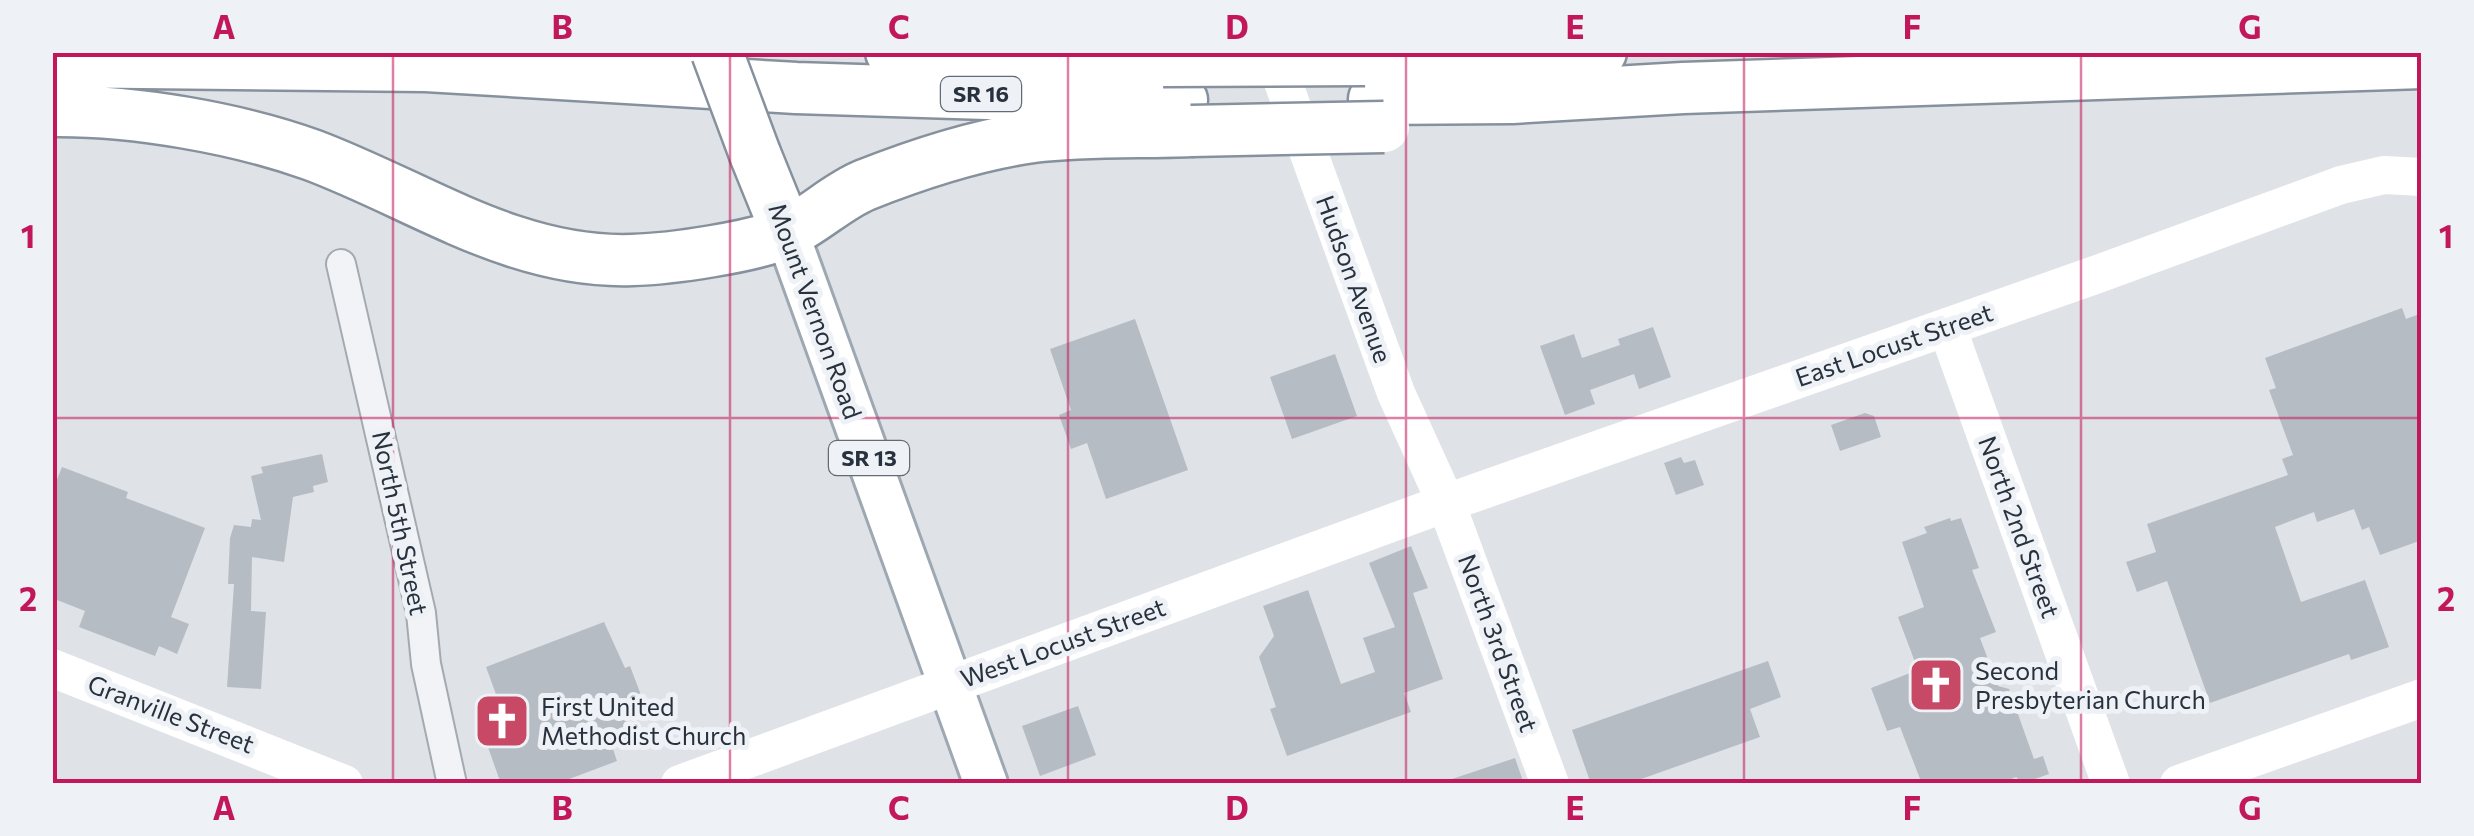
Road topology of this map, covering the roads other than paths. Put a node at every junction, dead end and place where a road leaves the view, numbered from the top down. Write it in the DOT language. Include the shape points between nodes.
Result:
graph roads {
  1 [pos="717,52"];
  2 [pos="891,52"];
  3 [pos="1272,52"];
  4 [pos="1601,52"];
  5 [pos="52,62"];
  6 [pos="2419,63"];
  7 [pos="1374,95"];
  8 [pos="1179,98"];
  9 [pos="52,111"];
  10 [pos="2422,177"];
  11 [pos="787,232"];
  12 [pos="342,264"];
  13 [pos="1947,327"];
  14 [pos="1446,502"];
  15 [pos="52,668"];
  16 [pos="950,684"];
  17 [pos="2422,698"];
  18 [pos="344,784"];
  19 [pos="452,784"];
  20 [pos="680,784"];
  21 [pos="986,784"];
  22 [pos="1550,784"];
  23 [pos="2111,784"];
  24 [pos="2179,784"];
  1 -- 11 [label="highway, Mount Vernon Road / SR 13, bridge"];
  2 -- 8 [label="highway, SR 16"];
  3 -- 14 [label="street, Hudson Avenue" via="1396,393"];
  4 -- 7 [label="highway, SR 16"];
  5 -- 8 [label="highway, SR 16" via="426,66 796,88"];
  6 -- 7 [label="highway, SR 16" via="1512,98"];
  7 -- 8 [label="highway, SR 16, bridge"];
  7 -- 8 [label="highway, bridge"];
  8 -- 11 [label="highway" via="949,156 861,186"];
  9 -- 11 [label="highway" via="258,138 528,248 579,257 632,260 717,250"];
  10 -- 13 [label="street, East Locust Street" via="2384,175 2340,185"];
  11 -- 16 [label="main road, Mount Vernon Road / SR 13"];
  12 -- 19 [label="street, North 5th Street" via="421,613"];
  13 -- 14 [label="street, East Locust Street"];
  13 -- 23 [label="street, North 2nd Street"];
  14 -- 16 [label="street, West Locust Street"];
  14 -- 22 [label="street, North 3rd Street"];
  15 -- 18 [label="street, Granville Street"];
  16 -- 20 [label="street, West Locust Street"];
  16 -- 21 [label="main road, SR 13"];
  17 -- 24 [label="street"];
}
